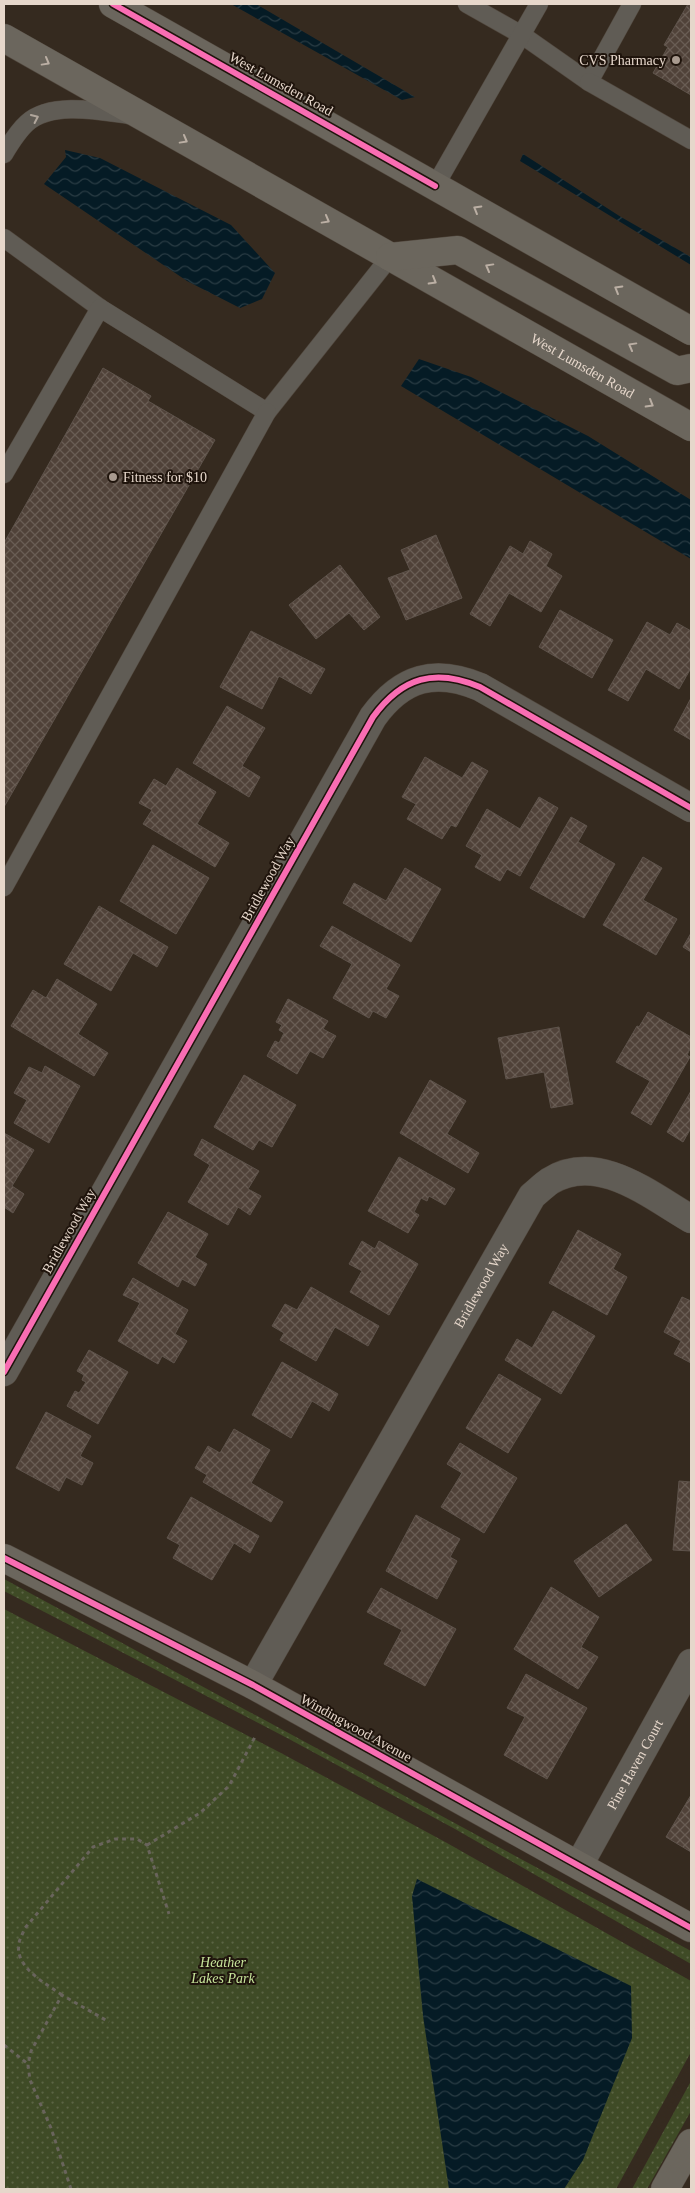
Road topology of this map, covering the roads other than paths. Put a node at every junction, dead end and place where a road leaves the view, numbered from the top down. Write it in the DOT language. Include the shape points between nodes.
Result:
graph roads {
  1 [pos="114,4"];
  2 [pos="467,4"];
  3 [pos="539,4"];
  4 [pos="632,4"];
  5 [pos="522,35"];
  6 [pos="4,38"];
  7 [pos="589,82"];
  8 [pos="142,116"];
  9 [pos="691,140"];
  10 [pos="4,154"];
  11 [pos="436,186"];
  12 [pos="4,238"];
  13 [pos="390,257"];
  14 [pos="100,308"];
  15 [pos="691,331"];
  16 [pos="691,368"];
  17 [pos="267,412"];
  18 [pos="691,427"];
  19 [pos="4,474"];
  20 [pos="691,808"];
  21 [pos="4,887"];
  22 [pos="691,1219"];
  23 [pos="4,1372"];
  24 [pos="4,1558"];
  25 [pos="691,1663"];
  26 [pos="253,1685"];
  27 [pos="579,1865"];
  28 [pos="691,1928"];
  29 [pos="691,2143"];
  30 [pos="668,2188"];
  1 -- 11 [label="main road, West Lumsden Road"];
  2 -- 5 [label="lane"];
  3 -- 5 [label="lane"];
  4 -- 7 [label="lane"];
  5 -- 7 [label="lane"];
  5 -- 11 [label="lane"];
  6 -- 8 [label="main road, West Lumsden Road, one-way"];
  7 -- 9 [label="lane"];
  10 -- 8 [label="lane, one-way" via="28,122 39,116 61,110"];
  8 -- 13 [label="main road, West Lumsden Road, one-way"];
  15 -- 11 [label="main road, West Lumsden Road, one-way"];
  12 -- 14 [label="lane"];
  16 -- 13 [label="main road, one-way" via="678,371 458,250"];
  13 -- 17 [label="lane"];
  13 -- 18 [label="main road, West Lumsden Road, one-way"];
  14 -- 17 [label="lane"];
  14 -- 19 [label="lane"];
  17 -- 21 [label="lane"];
  20 -- 23 [label="street, Bridlewood Way" via="461,679 441,676 418,680 399,689 373,717"];
  22 -- 26 [label="street, Bridlewood Way" via="622,1179 597,1170 572,1172 550,1181 532,1196"];
  24 -- 26 [label="main road, Windingwood Avenue"];
  25 -- 27 [label="street, Pine Haven Court"];
  26 -- 27 [label="main road, Windingwood Avenue"];
  27 -- 28 [label="main road, Windingwood Avenue"];
  29 -- 30 [label="main road"];
}
